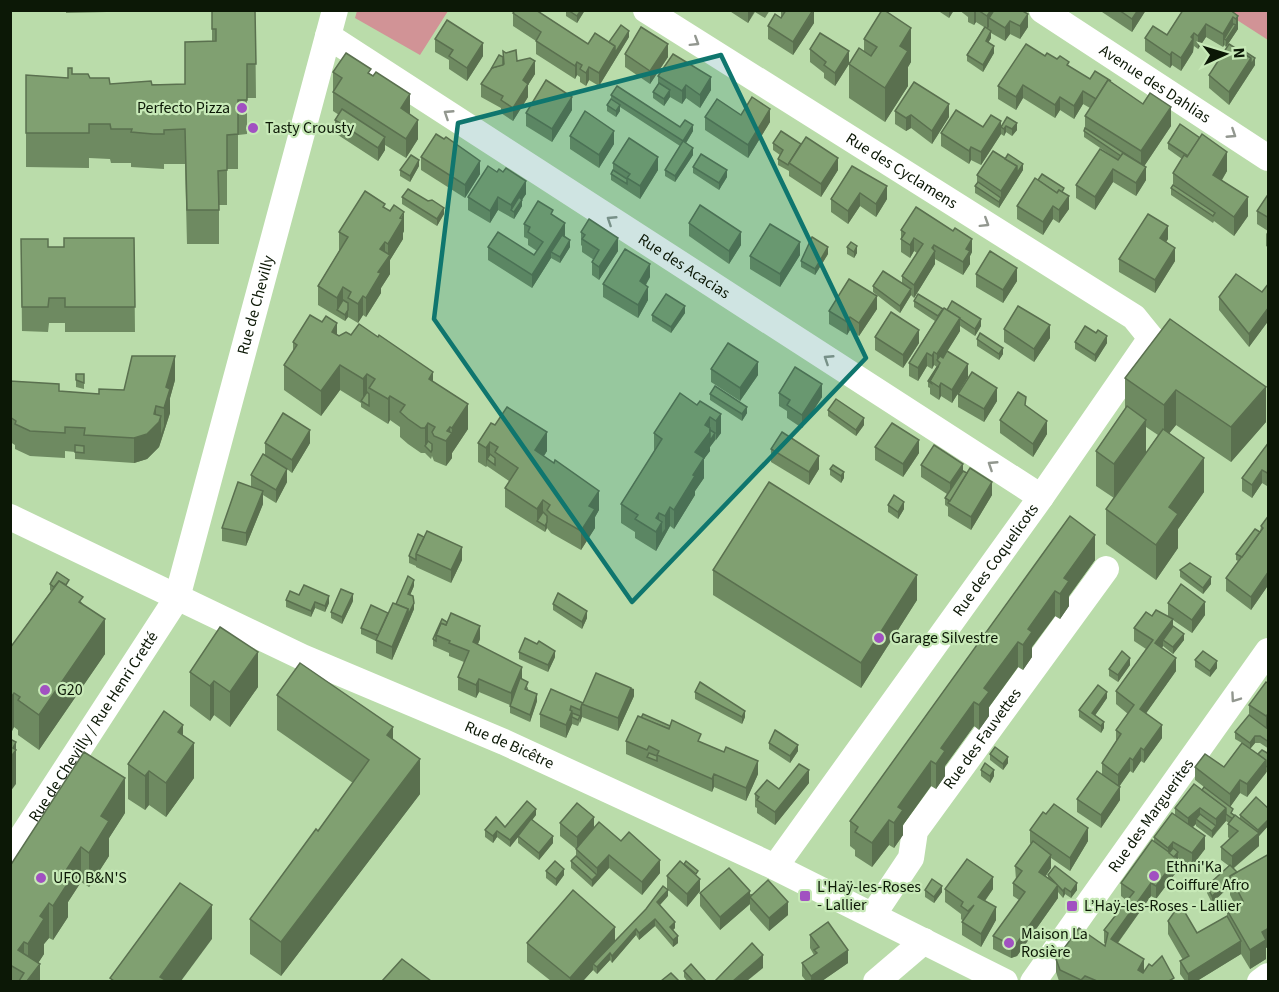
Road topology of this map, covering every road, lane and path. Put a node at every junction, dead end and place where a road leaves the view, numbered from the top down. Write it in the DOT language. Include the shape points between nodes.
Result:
graph roads {
  1 [pos="335,10"];
  2 [pos="646,10"];
  3 [pos="1042,10"];
  4 [pos="328,36"];
  5 [pos="1269,158"];
  6 [pos="1151,338"];
  7 [pos="1178,345"];
  8 [pos="1041,497"];
  9 [pos="10,517"];
  10 [pos="1106,569"];
  11 [pos="177,598"];
  12 [pos="1269,651"];
  13 [pos="10,855"];
  14 [pos="775,867"];
  15 [pos="873,915"];
  16 [pos="924,941"];
  17 [pos="1269,976"];
  18 [pos="876,981"];
  19 [pos="1005,981"];
  20 [pos="1033,981"];
  21 [pos="1260,981"];
  1 -- 4 [label="street, Rue de Chevilly"];
  2 -- 6 [label="street, Rue des Cyclamens, one-way" via="1134,317"];
  3 -- 5 [label="street, Avenue des Dahlias, one-way"];
  8 -- 4 [label="street, Rue des Acacias, one-way"];
  4 -- 11 [label="street, Rue de Chevilly"];
  6 -- 7 [label="street"];
  6 -- 8 [label="street, Rue des Coquelicots"];
  8 -- 14 [label="street, Rue des Coquelicots"];
  9 -- 11 [label="street, Rue de Bicêtre"];
  10 -- 15 [label="street, Rue des Fauvettes" via="915,831 911,858"];
  11 -- 13 [label="street, Rue de Chevilly / Rue Henri Cretté"];
  11 -- 14 [label="street, Rue de Bicêtre"];
  12 -- 20 [label="street, Rue des Marguerites, one-way"];
  14 -- 15 [label="street, Rue de Bicêtre"];
  15 -- 16 [label="street, Rue de Bicêtre"];
  16 -- 18 [label="street"];
  16 -- 19 [label="street, Rue de Bicêtre"];
  17 -- 21 [label="street"];
}
